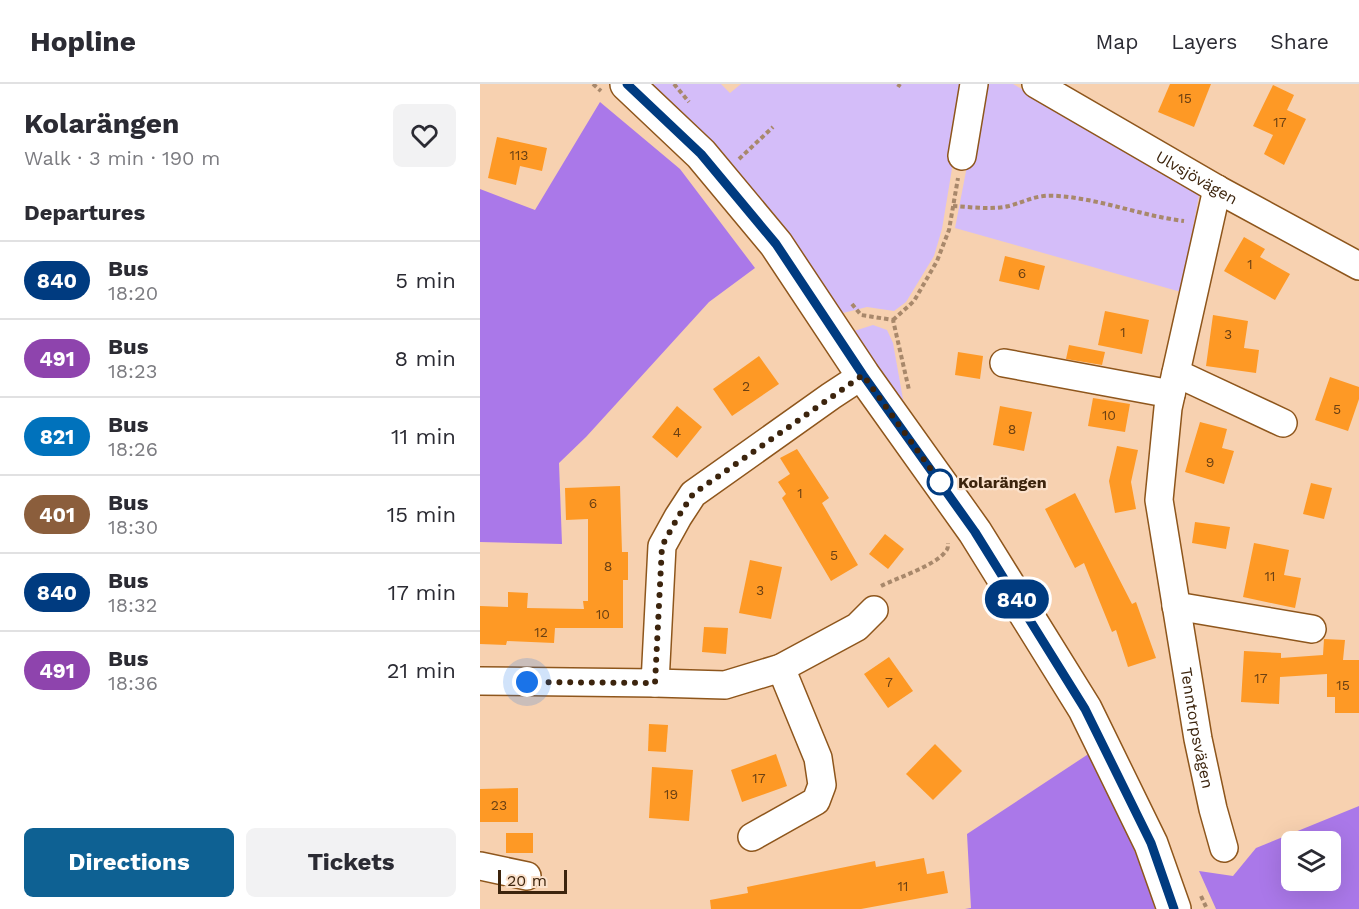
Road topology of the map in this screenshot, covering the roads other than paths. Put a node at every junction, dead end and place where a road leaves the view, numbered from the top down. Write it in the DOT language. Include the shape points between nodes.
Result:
graph roads {
  1 [pos="627,84"];
  2 [pos="974,84"];
  3 [pos="1036,84"];
  4 [pos="962,156"];
  5 [pos="1216,189"];
  6 [pos="1359,266"];
  7 [pos="1004,363"];
  8 [pos="863,375"];
  9 [pos="1174,383"];
  10 [pos="1283,423"];
  11 [pos="1176,606"];
  12 [pos="874,610"];
  13 [pos="1312,628"];
  14 [pos="781,668"];
  15 [pos="480,681"];
  16 [pos="655,683"];
  17 [pos="752,837"];
  18 [pos="1224,848"];
  19 [pos="480,866"];
  20 [pos="527,876"];
  21 [pos="1174,909"];
  1 -- 8 [label="main road" via="701,154 776,244"];
  2 -- 4 [label="street"];
  3 -- 5 [label="street, Ulvsjövägen"];
  5 -- 6 [label="street, Ulvsjövägen"];
  5 -- 9 [label="street, Tenntorpsvägen"];
  7 -- 9 [label="street"];
  8 -- 16 [label="street" via="693,494 662,546"];
  8 -- 21 [label="main road" via="975,532 1085,709 1151,843"];
  9 -- 10 [label="street"];
  9 -- 11 [label="street, Tenntorpsvägen" via="1159,500"];
  11 -- 13 [label="street"];
  11 -- 18 [label="street, Tenntorpsvägen" via="1198,739"];
  12 -- 14 [label="street" via="856,627"];
  14 -- 16 [label="street" via="725,685"];
  14 -- 17 [label="street" via="818,758 822,785 816,801"];
  15 -- 16 [label="street"];
  19 -- 20 [label="street"];
}
